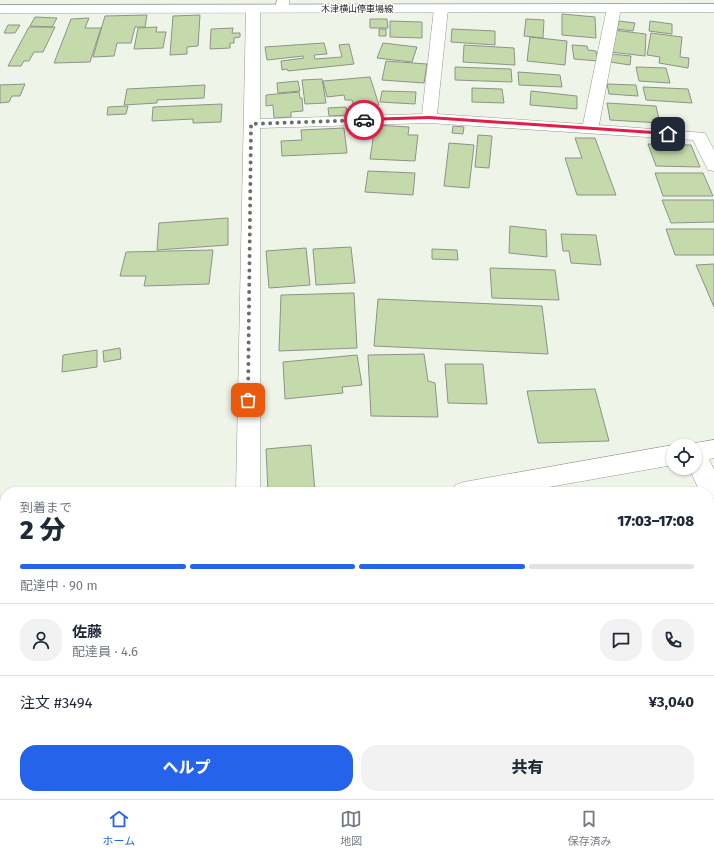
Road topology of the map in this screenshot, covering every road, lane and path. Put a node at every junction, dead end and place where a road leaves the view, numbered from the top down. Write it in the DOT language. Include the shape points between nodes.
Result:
graph roads {
  1 [pos="282,5"];
  2 [pos="614,8"];
  3 [pos="714,8"];
  4 [pos="0,9"];
  5 [pos="441,9"];
  6 [pos="253,10"];
  7 [pos="429,118"];
  8 [pos="251,124"];
  9 [pos="590,128"];
  10 [pos="714,166"];
  11 [pos="714,450"];
  12 [pos="702,452"];
  13 [pos="666,456"];
  14 [pos="702,469"];
  15 [pos="248,487"];
  16 [pos="492,487"];
  17 [pos="710,487"];
  1 -- 5 [label="street, 木津横山停車場線"];
  1 -- 6 [label="street, 木津横山停車場線"];
  2 -- 3 [label="street, 木津横山停車場線"];
  2 -- 5 [label="street, 木津横山停車場線"];
  2 -- 9 [label="street"];
  4 -- 6 [label="street, 木津横山停車場線"];
  5 -- 7 [label="street"];
  6 -- 8 [label="street"];
  7 -- 8 [label="street"];
  7 -- 9 [label="street"];
  8 -- 15 [label="street"];
  9 -- 10 [label="street" via="699,136"];
  11 -- 12 [label="street"];
  13 -- 16 [label="street"];
  14 -- 17 [label="street"];
}
